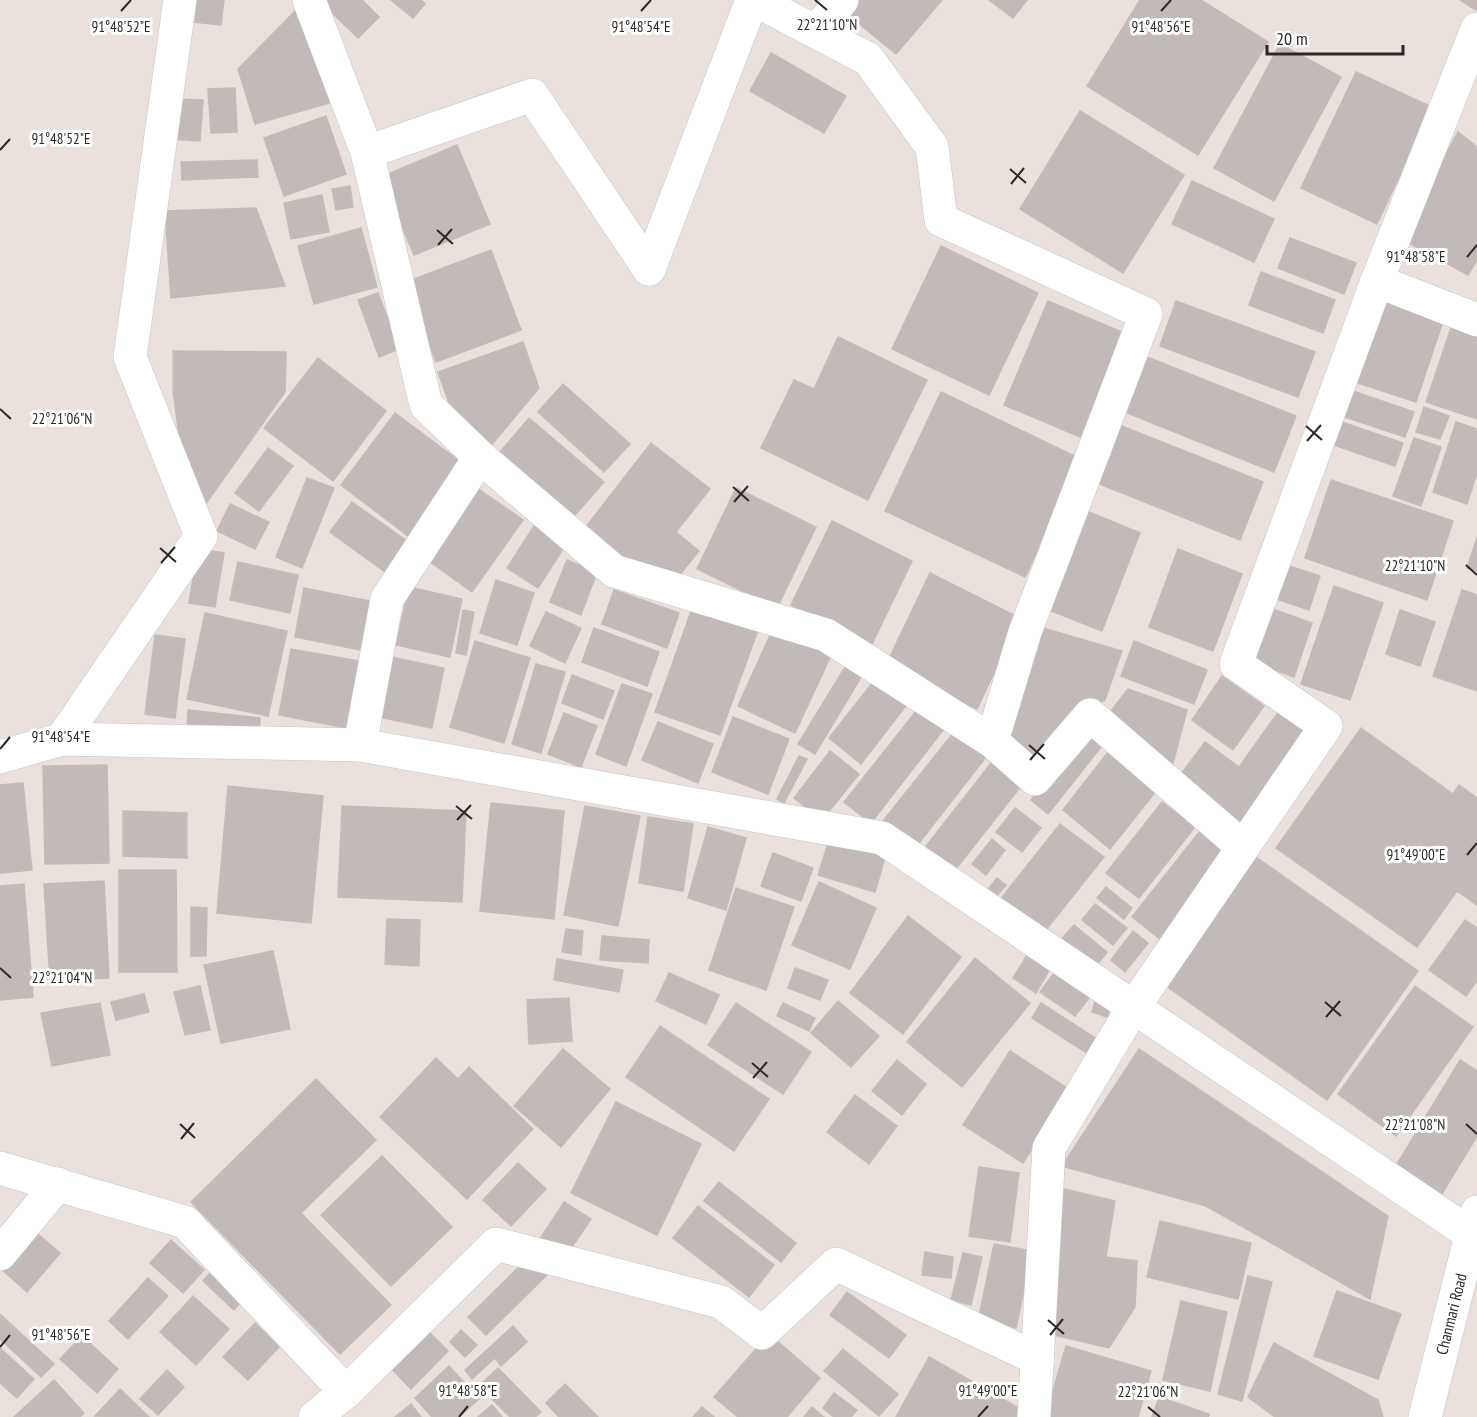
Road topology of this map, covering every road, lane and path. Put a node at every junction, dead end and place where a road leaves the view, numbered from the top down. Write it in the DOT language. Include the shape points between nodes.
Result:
graph roads {
  1 [pos="180,0"];
  2 [pos="309,0"];
  3 [pos="754,0"];
  4 [pos="842,0"];
  5 [pos="1477,29"];
  6 [pos="816,32"];
  7 [pos="367,152"];
  8 [pos="1377,281"];
  9 [pos="1477,320"];
  10 [pos="480,457"];
  11 [pos="62,739"];
  12 [pos="993,741"];
  13 [pos="360,745"];
  14 [pos="0,757"];
  15 [pos="1243,847"];
  16 [pos="1133,1008"];
  17 [pos="0,1168"];
  18 [pos="58,1184"];
  19 [pos="1474,1223"];
  20 [pos="0,1254"];
  21 [pos="1038,1359"];
  22 [pos="346,1392"];
  23 [pos="315,1417"];
  24 [pos="1034,1417"];
  25 [pos="1425,1417"];
  1 -- 11 [label="street" via="129,357 201,536"];
  2 -- 7 [label="street"];
  3 -- 6 [label="street"];
  3 -- 7 [label="street" via="649,269 532,94"];
  4 -- 6 [label="street"];
  5 -- 8 [label="street"];
  6 -- 12 [label="street" via="868,59 932,147 941,220 1146,314 1025,632"];
  7 -- 10 [label="street" via="426,405"];
  8 -- 9 [label="street"];
  8 -- 15 [label="street" via="1236,664 1326,726"];
  10 -- 12 [label="street" via="614,572 826,635"];
  10 -- 13 [label="street" via="387,599"];
  11 -- 13 [label="street"];
  11 -- 14 [label="street"];
  12 -- 15 [label="street" via="1035,779 1090,715"];
  13 -- 16 [label="street" via="882,838"];
  15 -- 16 [label="street"];
  16 -- 19 [label="street"];
  16 -- 21 [label="street" via="1049,1148"];
  17 -- 18 [label="street"];
  18 -- 20 [label="street"];
  18 -- 22 [label="street" via="185,1222"];
  19 -- 25 [label="street, Chanmari Road"];
  21 -- 22 [label="street" via="836,1264 762,1333 721,1302 496,1244"];
  21 -- 24 [label="street"];
  22 -- 23 [label="street"];
}
